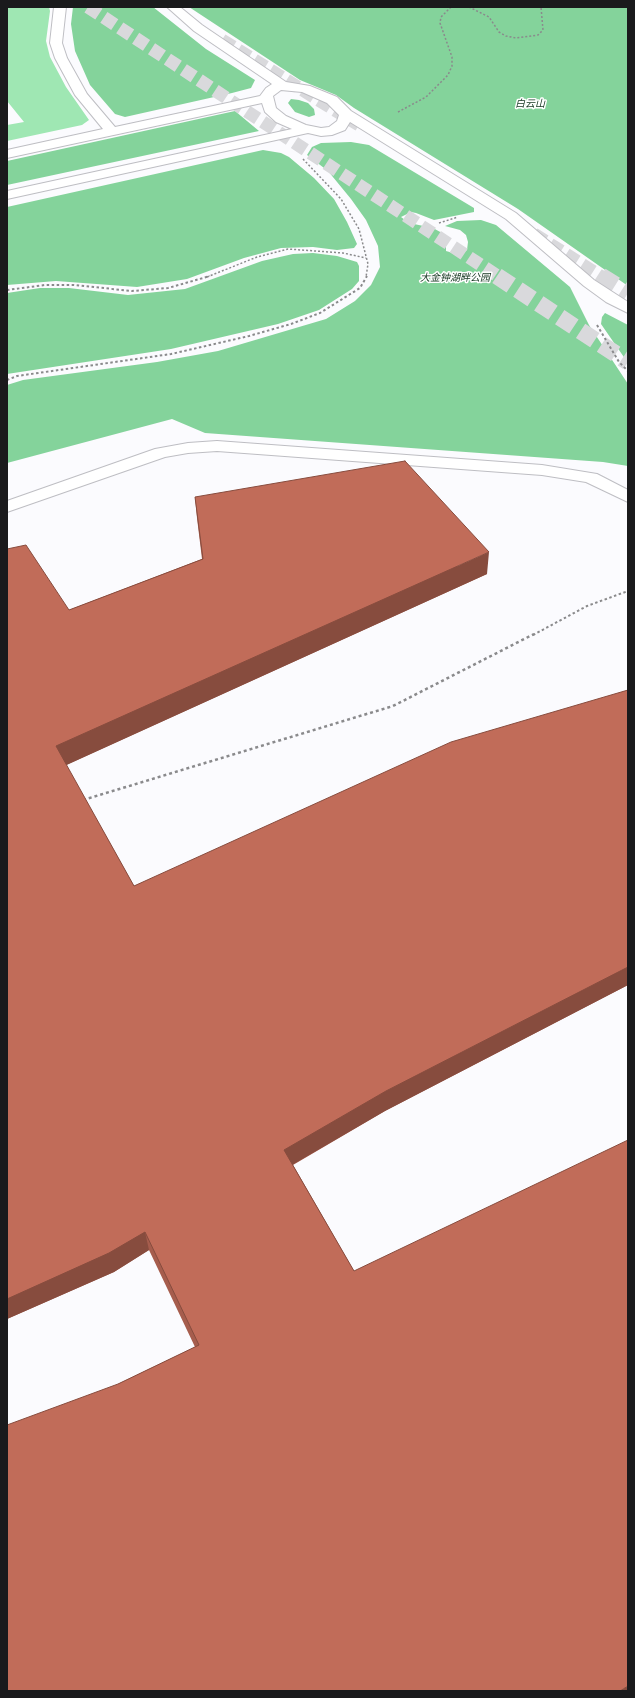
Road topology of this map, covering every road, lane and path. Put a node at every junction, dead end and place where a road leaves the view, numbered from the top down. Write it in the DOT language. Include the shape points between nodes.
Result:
graph roads {
  1 [pos="60,7"];
  2 [pos="173,7"];
  3 [pos="451,7"];
  4 [pos="469,7"];
  5 [pos="541,7"];
  6 [pos="283,86"];
  7 [pos="266,98"];
  8 [pos="346,114"];
  9 [pos="362,124"];
  10 [pos="308,129"];
  11 [pos="112,131"];
  12 [pos="7,154"];
  13 [pos="300,157"];
  14 [pos="7,195"];
  15 [pos="366,258"];
  16 [pos="7,290"];
  17 [pos="628,308"];
  18 [pos="595,319"];
  19 [pos="628,371"];
  20 [pos="7,380"];
  21 [pos="628,497"];
  22 [pos="7,507"];
  23 [pos="628,591"];
  24 [pos="80,801"];
  1 -- 11 [label="street" via="56,43 61,58 81,95"];
  2 -- 6 [label="street" via="198,28"];
  3 -- 9 [label="path" via="441,17 440,23 452,57 448,75 418,102 391,115"];
  4 -- 5 [label="path" via="489,17 499,32 516,38 538,35 543,30"];
  6 -- 7 [label="street" via="270,91"];
  6 -- 8 [label="street" via="318,93 332,100"];
  7 -- 10 [label="street" via="275,115"];
  7 -- 11 [label="street"];
  8 -- 9 [label="street"];
  8 -- 10 [label="street" via="340,127 332,131"];
  9 -- 17 [label="street" via="511,216 610,299"];
  10 -- 14 [label="street"];
  11 -- 12 [label="street"];
  13 -- 15 [label="path" via="341,199 359,230"];
  15 -- 16 [label="path" via="343,253 288,250 257,257 197,281 168,288 132,291 45,285"];
  15 -- 20 [label="path" via="367,275 360,288 320,313 291,324 223,343 178,352 17,376"];
  18 -- 19 [label="path" via="619,362"];
  21 -- 22 [label="street" via="591,478 542,470 217,446 188,448 161,454"];
  23 -- 24 [label="path" via="587,606 393,706"];
}
